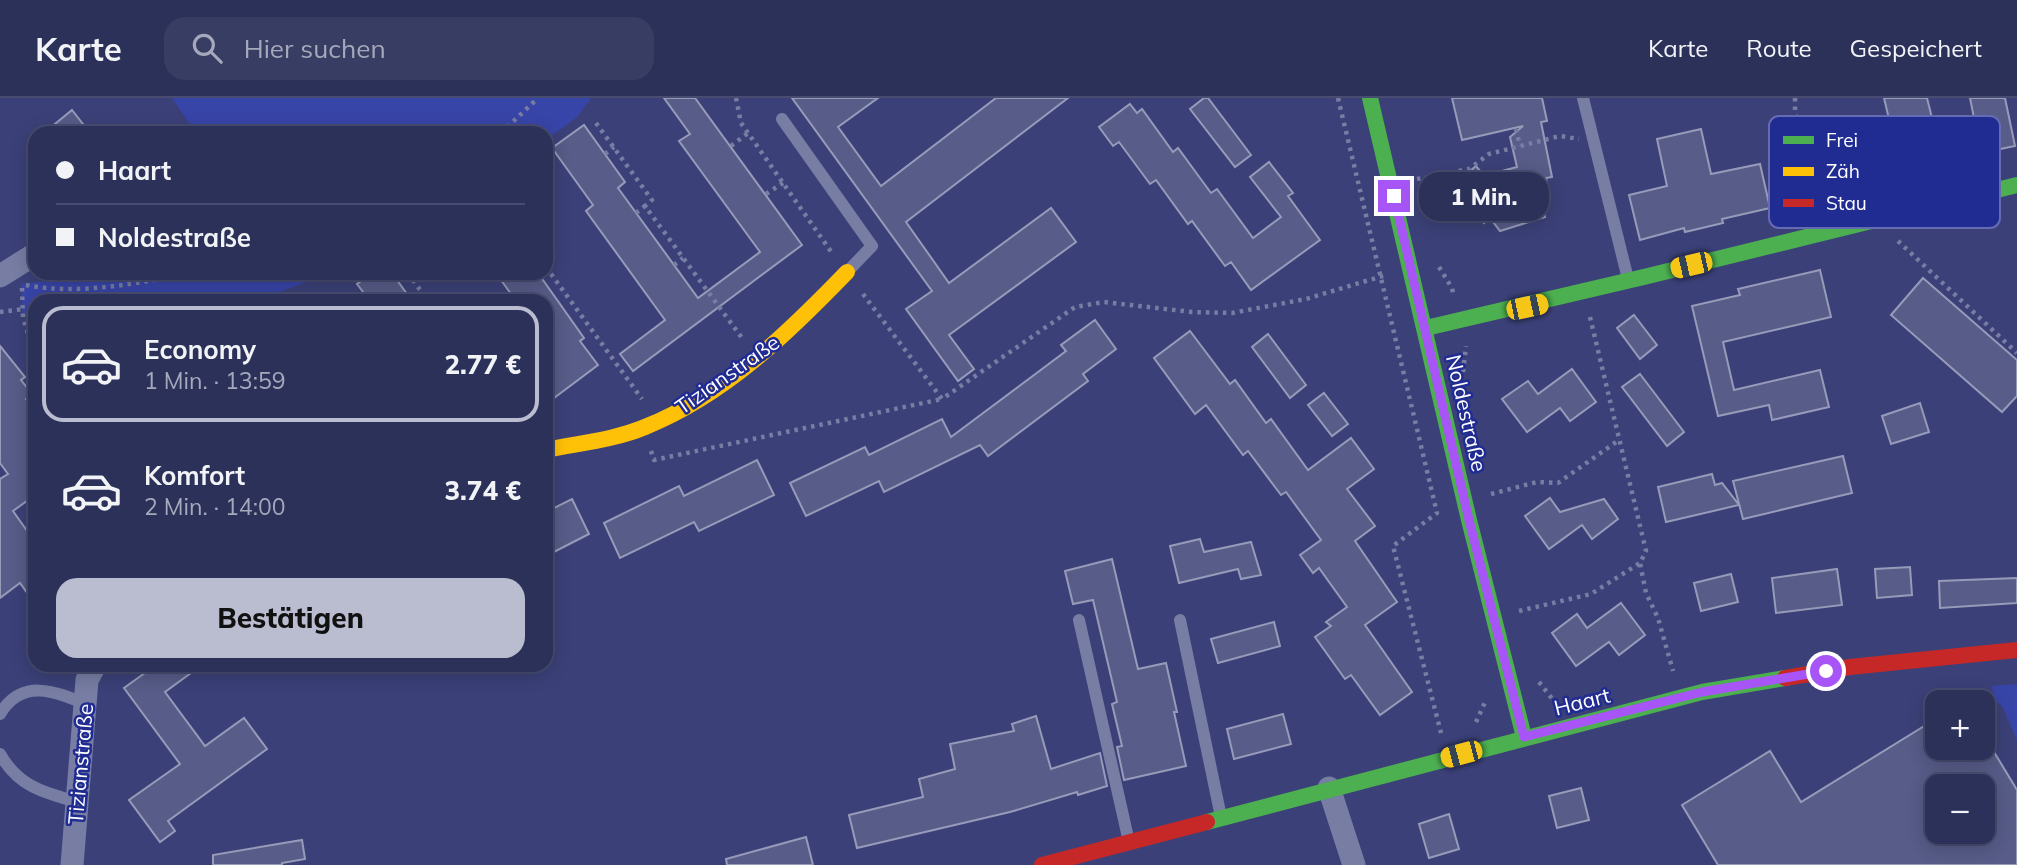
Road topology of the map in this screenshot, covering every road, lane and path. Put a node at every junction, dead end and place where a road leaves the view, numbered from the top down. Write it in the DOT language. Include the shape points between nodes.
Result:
graph roads {
  1 [pos="538,98"];
  2 [pos="736,98"];
  3 [pos="1338,98"];
  4 [pos="1370,98"];
  5 [pos="1583,98"];
  6 [pos="1795,98"];
  7 [pos="1796,116"];
  8 [pos="782,120"];
  9 [pos="596,123"];
  10 [pos="508,126"];
  11 [pos="1516,129"];
  12 [pos="748,133"];
  13 [pos="1594,142"];
  14 [pos="731,146"];
  15 [pos="1520,146"];
  16 [pos="614,147"];
  17 [pos="605,154"];
  18 [pos="1414,166"];
  19 [pos="1417,179"];
  20 [pos="783,183"];
  21 [pos="1420,191"];
  22 [pos="766,194"];
  23 [pos="645,206"];
  24 [pos="636,213"];
  25 [pos="1810,228"];
  26 [pos="1836,228"];
  27 [pos="1811,234"];
  28 [pos="1891,234"];
  29 [pos="683,258"];
  30 [pos="28,261"];
  31 [pos="1436,262"];
  32 [pos="674,265"];
  33 [pos="1412,268"];
  34 [pos="847,272"];
  35 [pos="553,277"];
  36 [pos="1380,277"];
  37 [pos="1628,279"];
  38 [pos="11,280"];
  39 [pos="152,280"];
  40 [pos="1584,293"];
  41 [pos="24,309"];
  42 [pos="0,312"];
  43 [pos="1460,321"];
  44 [pos="1426,328"];
  45 [pos="28,333"];
  46 [pos="2017,353"];
  47 [pos="757,357"];
  48 [pos="1466,386"];
  49 [pos="942,399"];
  50 [pos="651,424"];
  51 [pos="1619,440"];
  52 [pos="553,448"];
  53 [pos="1488,480"];
  54 [pos="1492,494"];
  55 [pos="1494,507"];
  56 [pos="1640,563"];
  57 [pos="1516,598"];
  58 [pos="1519,611"];
  59 [pos="1079,620"];
  60 [pos="1180,620"];
  61 [pos="1522,624"];
  62 [pos="2017,650"];
  63 [pos="1673,671"];
  64 [pos="91,672"];
  65 [pos="1534,676"];
  66 [pos="86,704"];
  67 [pos="0,714"];
  68 [pos="1562,727"];
  69 [pos="1441,733"];
  70 [pos="1524,737"];
  71 [pos="0,754"];
  72 [pos="1329,788"];
  73 [pos="77,802"];
  74 [pos="1221,817"];
  75 [pos="1129,842"];
  76 [pos="72,865"];
  77 [pos="1042,865"];
  78 [pos="1354,865"];
  1 -- 10 [label="path"];
  2 -- 12 [label="path"];
  3 -- 36 [label="path"];
  4 -- 33 [label="street, Noldestraße"];
  5 -- 13 [label="lane"];
  6 -- 7 [label="path"];
  8 -- 34 [label="lane" via="872,246"];
  9 -- 16 [label="path"];
  11 -- 15 [label="path"];
  12 -- 14 [label="path"];
  12 -- 20 [label="path"];
  13 -- 15 [label="path" via="1560,136"];
  13 -- 37 [label="lane"];
  15 -- 19 [label="path" via="1489,154 1469,169"];
  16 -- 17 [label="path"];
  16 -- 23 [label="path" via="652,201"];
  18 -- 19 [label="path"];
  19 -- 21 [label="path"];
  20 -- 22 [label="path"];
  20 -- 34 [label="path"];
  23 -- 24 [label="path"];
  23 -- 29 [label="path"];
  25 -- 27 [label="path"];
  26 -- 27 [label="street"];
  27 -- 37 [label="street"];
  28 -- 46 [label="path"];
  29 -- 32 [label="path"];
  29 -- 47 [label="path"];
  30 -- 38 [label="street"];
  31 -- 43 [label="path" via="1452,288"];
  33 -- 36 [label="path"];
  33 -- 44 [label="street, Noldestraße"];
  34 -- 47 [label="street, Tizianstraße"];
  34 -- 49 [label="path"];
  35 -- 50 [label="path"];
  36 -- 49 [label="path" via="1307,299 1232,313 1104,302 1075,307"];
  36 -- 69 [label="path" via="1437,513 1393,546"];
  37 -- 40 [label="street"];
  38 -- 39 [label="path" via="48,289"];
  38 -- 41 [label="path"];
  40 -- 43 [label="street"];
  40 -- 51 [label="path"];
  41 -- 42 [label="path"];
  41 -- 45 [label="path"];
  43 -- 44 [label="street"];
  43 -- 48 [label="path" via="1467,351"];
  44 -- 70 [label="street, Noldestraße"];
  47 -- 50 [label="street, Tizianstraße" via="698,399"];
  49 -- 50 [label="path" via="654,460"];
  50 -- 52 [label="street, Tizianstraße"];
  51 -- 54 [label="path" via="1558,483 1537,482"];
  51 -- 56 [label="path" via="1646,551"];
  53 -- 54 [label="path"];
  54 -- 55 [label="path"];
  56 -- 58 [label="path" via="1591,594"];
  56 -- 63 [label="path"];
  57 -- 58 [label="path"];
  58 -- 61 [label="path"];
  59 -- 75 [label="lane"];
  60 -- 74 [label="lane"];
  62 -- 68 [label="street, Haart" via="1837,669 1702,692"];
  64 -- 66 [label="street, Tizianstraße"];
  65 -- 68 [label="path" via="1557,701"];
  66 -- 67 [label="lane" via="53,691 30,690 6,704"];
  66 -- 73 [label="street, Tizianstraße"];
  68 -- 70 [label="street, Haart"];
  70 -- 72 [label="street, Haart"];
  71 -- 73 [label="lane" via="24,783"];
  72 -- 74 [label="street, Haart"];
  72 -- 78 [label="street"];
  73 -- 76 [label="street, Tizianstraße"];
  74 -- 75 [label="street, Haart"];
  75 -- 77 [label="street, Haart"];
}
